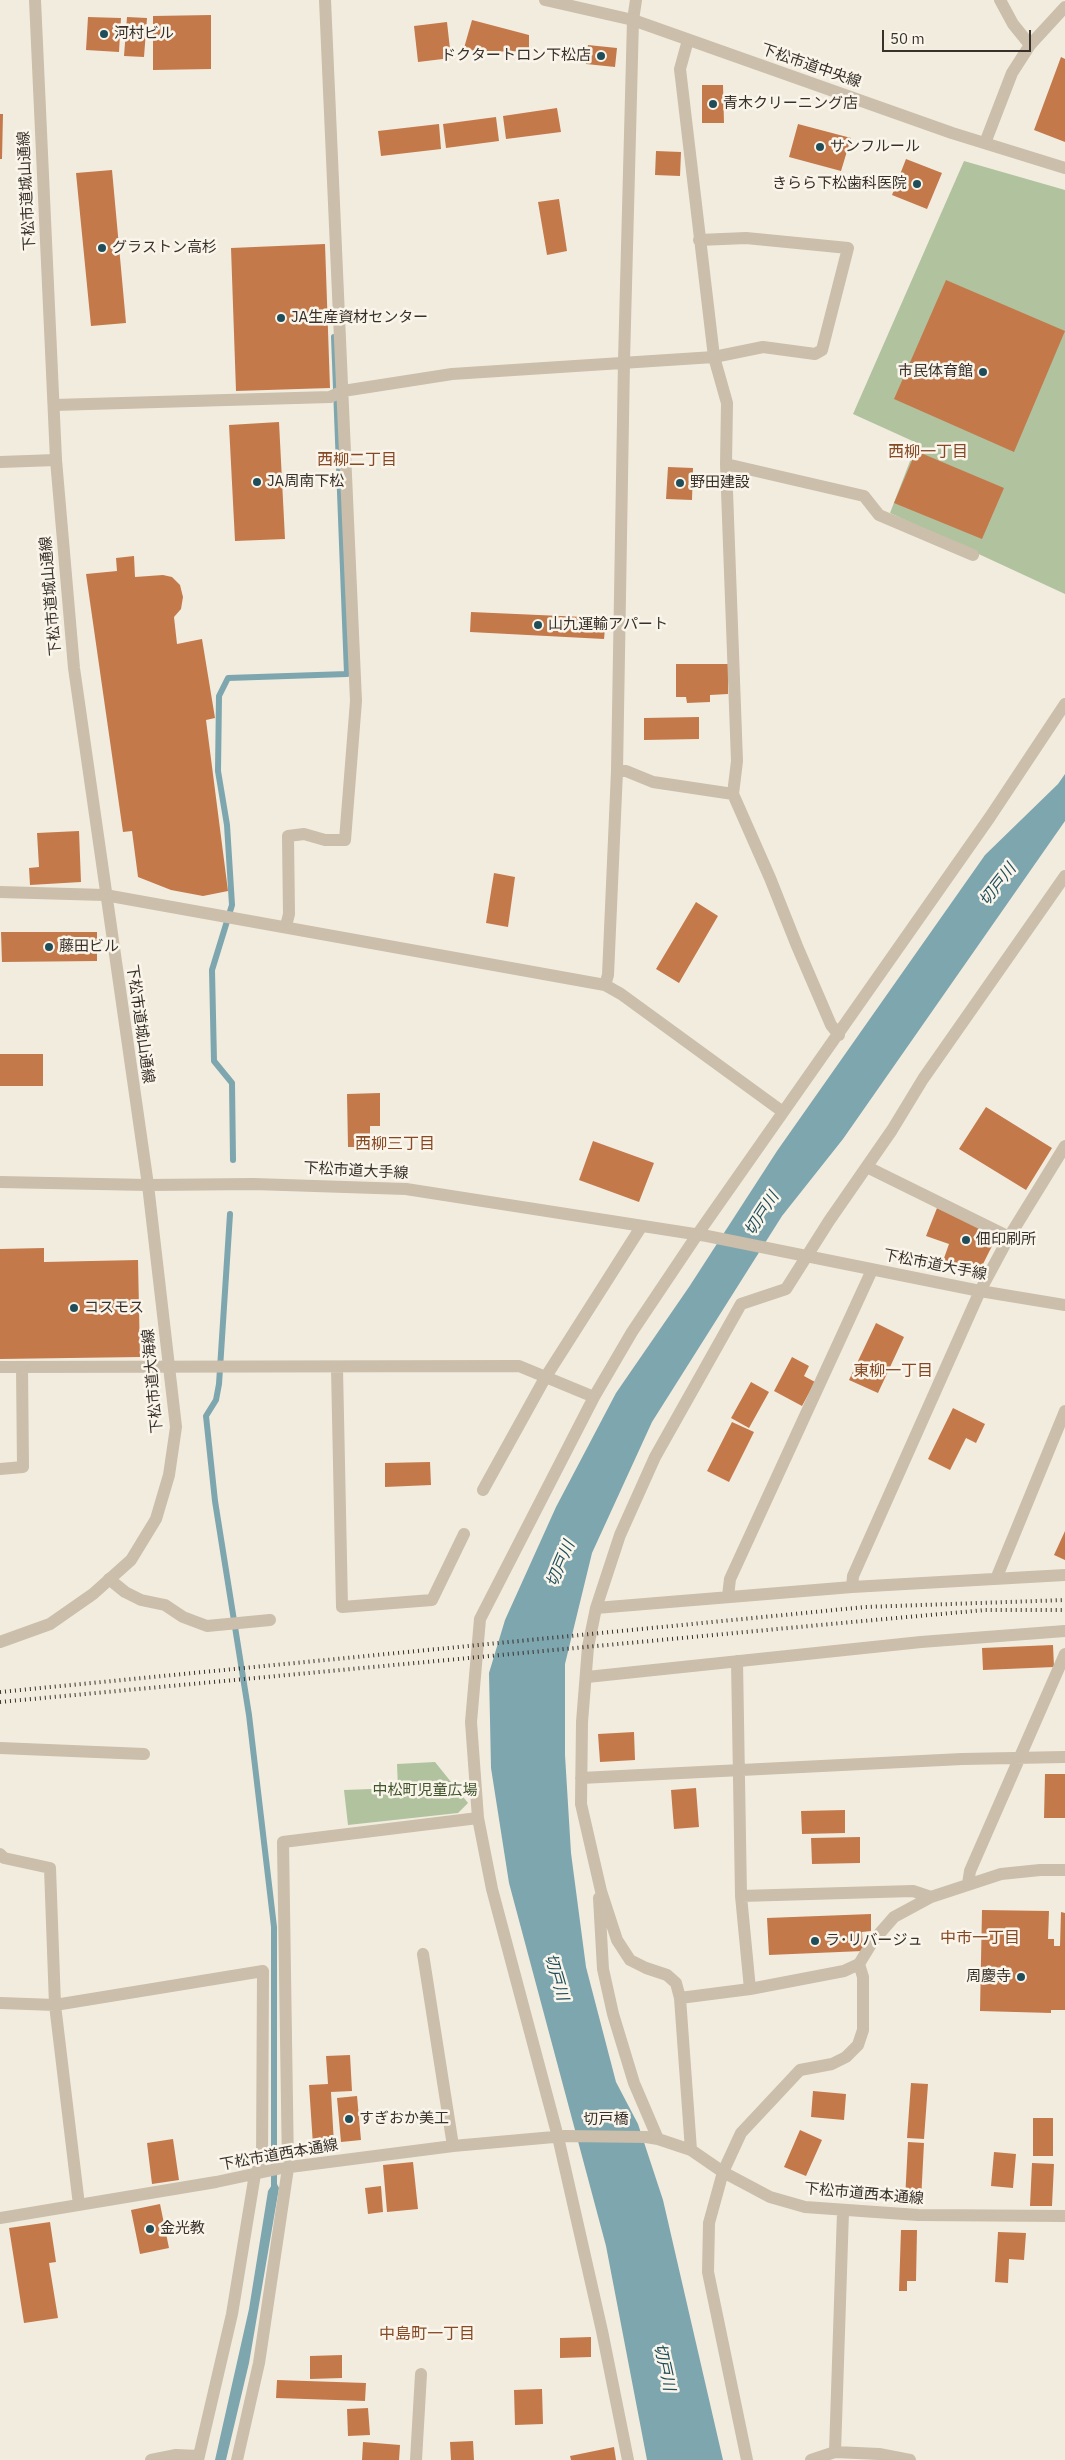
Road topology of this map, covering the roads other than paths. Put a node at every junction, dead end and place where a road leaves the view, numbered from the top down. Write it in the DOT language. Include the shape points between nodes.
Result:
graph roads {
  1 [pos="35,0"];
  2 [pos="325,0"];
  3 [pos="545,0"];
  4 [pos="636,0"];
  5 [pos="1000,0"];
  6 [pos="1065,7"];
  7 [pos="633,20"];
  8 [pos="688,40"];
  9 [pos="1030,45"];
  10 [pos="984,144"];
  11 [pos="1065,168"];
  12 [pos="699,240"];
  13 [pos="714,357"];
  14 [pos="624,361"];
  15 [pos="344,391"];
  16 [pos="54,405"];
  17 [pos="56,460"];
  18 [pos="0,462"];
  19 [pos="726,464"];
  20 [pos="973,555"];
  21 [pos="1065,704"];
  22 [pos="617,771"];
  23 [pos="733,794"];
  24 [pos="1065,876"];
  25 [pos="0,892"];
  26 [pos="105,895"];
  27 [pos="286,926"];
  28 [pos="605,985"];
  29 [pos="839,1035"];
  30 [pos="782,1112"];
  31 [pos="1065,1146"];
  32 [pos="867,1167"];
  33 [pos="0,1182"];
  34 [pos="148,1185"];
  35 [pos="642,1227"];
  36 [pos="702,1235"];
  37 [pos="1009,1237"];
  38 [pos="804,1255"];
  39 [pos="872,1270"];
  40 [pos="980,1291"];
  41 [pos="1065,1305"];
  42 [pos="171,1366"];
  43 [pos="0,1367"];
  44 [pos="22,1367"];
  45 [pos="337,1368"];
  46 [pos="545,1378"];
  47 [pos="594,1397"];
  48 [pos="1065,1410"];
  49 [pos="0,1469"];
  50 [pos="483,1490"];
  51 [pos="464,1534"];
  52 [pos="1065,1575"];
  53 [pos="109,1579"];
  54 [pos="996,1580"];
  55 [pos="852,1587"];
  56 [pos="728,1596"];
  57 [pos="596,1608"];
  58 [pos="270,1620"];
  59 [pos="1065,1631"];
  60 [pos="0,1642"];
  61 [pos="1065,1654"];
  62 [pos="737,1661"];
  63 [pos="587,1677"];
  64 [pos="0,1748"];
  65 [pos="144,1754"];
  66 [pos="1021,1756"];
  67 [pos="1065,1757"];
  68 [pos="740,1772"];
  69 [pos="581,1778"];
  70 [pos="478,1818"];
  71 [pos="0,1854"];
  72 [pos="1065,1870"];
  73 [pos="968,1884"];
  74 [pos="601,1890"];
  75 [pos="741,1896"];
  76 [pos="931,1897"];
  77 [pos="423,1954"];
  78 [pos="859,1964"];
  79 [pos="750,1989"];
  80 [pos="680,1998"];
  81 [pos="0,2003"];
  82 [pos="55,2005"];
  83 [pos="562,2137"];
  84 [pos="652,2138"];
  85 [pos="454,2146"];
  86 [pos="691,2150"];
  87 [pos="285,2168"];
  88 [pos="261,2172"];
  89 [pos="723,2172"];
  90 [pos="79,2205"];
  91 [pos="843,2212"];
  92 [pos="1065,2216"];
  93 [pos="0,2218"];
  94 [pos="422,2374"];
  95 [pos="835,2452"];
  96 [pos="199,2458"];
  97 [pos="151,2460"];
  98 [pos="237,2460"];
  99 [pos="416,2460"];
  100 [pos="628,2460"];
  101 [pos="747,2460"];
  102 [pos="811,2460"];
  103 [pos="910,2460"];
  1 -- 16 [label="street, 下松市道城山通線"];
  2 -- 15 [label="street"];
  3 -- 7 [label="street, 下松市道中央線"];
  4 -- 7 [label="street"];
  5 -- 9 [label="street"];
  6 -- 9 [label="street"];
  7 -- 8 [label="street, 下松市道中央線"];
  7 -- 14 [label="street"];
  8 -- 10 [label="street, 下松市道中央線"];
  8 -- 12 [label="street" via="680,69"];
  9 -- 10 [label="street" via="1012,73"];
  10 -- 11 [label="street, 下松市道中央線"];
  12 -- 13 [label="street"];
  12 -- 13 [label="street" via="746,238 848,248 822,350 815,354 763,347"];
  13 -- 14 [label="street"];
  13 -- 19 [label="street" via="727,404"];
  14 -- 15 [label="street" via="452,374"];
  14 -- 22 [label="street"];
  15 -- 16 [label="street" via="330,397"];
  15 -- 27 [label="street" via="356,701 345,840 325,840 304,834 288,836 289,914"];
  16 -- 17 [label="street, 下松市道城山通線"];
  17 -- 18 [label="street"];
  17 -- 26 [label="street, 下松市道城山通線" via="74,668"];
  19 -- 20 [label="street" via="864,496 879,515"];
  19 -- 23 [label="street" via="737,761"];
  21 -- 29 [label="street"];
  22 -- 23 [label="street" via="653,782"];
  22 -- 28 [label="street"];
  23 -- 29 [label="street" via="831,1025"];
  24 -- 32 [label="street" via="923,1079"];
  25 -- 26 [label="street"];
  26 -- 27 [label="street"];
  26 -- 34 [label="street, 下松市道城山通線"];
  27 -- 28 [label="street"];
  28 -- 30 [label="street"];
  29 -- 30 [label="street"];
  30 -- 36 [label="street"];
  31 -- 37 [label="street"];
  32 -- 37 [label="street"];
  32 -- 38 [label="street"];
  33 -- 34 [label="street, 下松市道大手線"];
  34 -- 35 [label="street, 下松市道大手線" via="254,1184 406,1189"];
  34 -- 42 [label="street, 下松市道大海線"];
  35 -- 36 [label="street, 下松市道大手線"];
  35 -- 46 [label="street"];
  36 -- 38 [label="street, 下松市道大手線"];
  36 -- 47 [label="street" via="632,1332"];
  37 -- 40 [label="street"];
  38 -- 39 [label="street, 下松市道大手線"];
  38 -- 57 [label="street" via="786,1289 741,1304 655,1457 620,1535"];
  39 -- 40 [label="street, 下松市道大手線"];
  39 -- 56 [label="street" via="730,1578"];
  40 -- 41 [label="street, 下松市道大手線"];
  40 -- 55 [label="street" via="852,1576"];
  42 -- 44 [label="street"];
  42 -- 45 [label="street"];
  42 -- 53 [label="street, 下松市道大海線" via="176,1427 169,1476 156,1519 131,1560"];
  43 -- 44 [label="street"];
  44 -- 49 [label="street" via="23,1467"];
  45 -- 46 [label="street" via="519,1366"];
  45 -- 51 [label="street" via="342,1607 432,1600"];
  46 -- 47 [label="street"];
  46 -- 50 [label="street"];
  47 -- 70 [label="street" via="480,1619 470,1722"];
  48 -- 54 [label="street"];
  52 -- 54 [label="street"];
  53 -- 58 [label="street" via="124,1592 165,1605 183,1617 207,1626"];
  53 -- 60 [label="street, 下松市道大海線" via="50,1624"];
  54 -- 55 [label="street"];
  55 -- 56 [label="street"];
  56 -- 57 [label="street"];
  57 -- 63 [label="street" via="588,1647"];
  59 -- 62 [label="street"];
  61 -- 66 [label="street"];
  62 -- 63 [label="street"];
  62 -- 68 [label="street"];
  63 -- 69 [label="street"];
  64 -- 65 [label="street"];
  66 -- 67 [label="street"];
  66 -- 68 [label="street"];
  66 -- 73 [label="street" via="970,1871"];
  68 -- 69 [label="street"];
  68 -- 75 [label="street"];
  69 -- 74 [label="street" via="581,1804"];
  70 -- 83 [label="street" via="492,1889"];
  70 -- 87 [label="street" via="283,1842"];
  71 -- 82 [label="street" via="4,1858 50,1868"];
  72 -- 73 [label="street" via="1001,1874"];
  73 -- 76 [label="street"];
  74 -- 80 [label="street" via="617,1940 630,1960 667,1975 676,1983"];
  74 -- 84 [label="street" via="598,1901 603,1969 613,2014"];
  75 -- 76 [label="street" via="913,1891"];
  75 -- 79 [label="street"];
  76 -- 78 [label="street" via="894,1917 873,1941"];
  77 -- 85 [label="street"];
  78 -- 79 [label="street"];
  78 -- 89 [label="street" via="863,1978 863,2030 858,2045 846,2057 832,2064 800,2070 741,2133"];
  79 -- 80 [label="street"];
  80 -- 86 [label="street"];
  81 -- 82 [label="street"];
  82 -- 88 [label="street" via="263,1971"];
  82 -- 90 [label="street"];
  83 -- 84 [label="street, 切戸橋"];
  83 -- 85 [label="street, 下松市道西本通線"];
  83 -- 100 [label="street"];
  84 -- 86 [label="street, 下松市道西本通線"];
  85 -- 87 [label="street, 下松市道西本通線"];
  86 -- 89 [label="street, 下松市道西本通線"];
  87 -- 88 [label="street, 下松市道西本通線"];
  87 -- 98 [label="street" via="259,2363"];
  88 -- 90 [label="street, 下松市道西本通線"];
  88 -- 96 [label="street"];
  89 -- 91 [label="street, 下松市道西本通線" via="770,2197 805,2207"];
  89 -- 101 [label="street" via="710,2223 708,2272"];
  90 -- 93 [label="street, 下松市道西本通線"];
  91 -- 92 [label="street, 下松市道西本通線"];
  91 -- 95 [label="street"];
  94 -- 99 [label="street"];
  95 -- 102 [label="street"];
  95 -- 103 [label="street" via="879,2454"];
  96 -- 97 [label="street" via="176,2455"];
}
